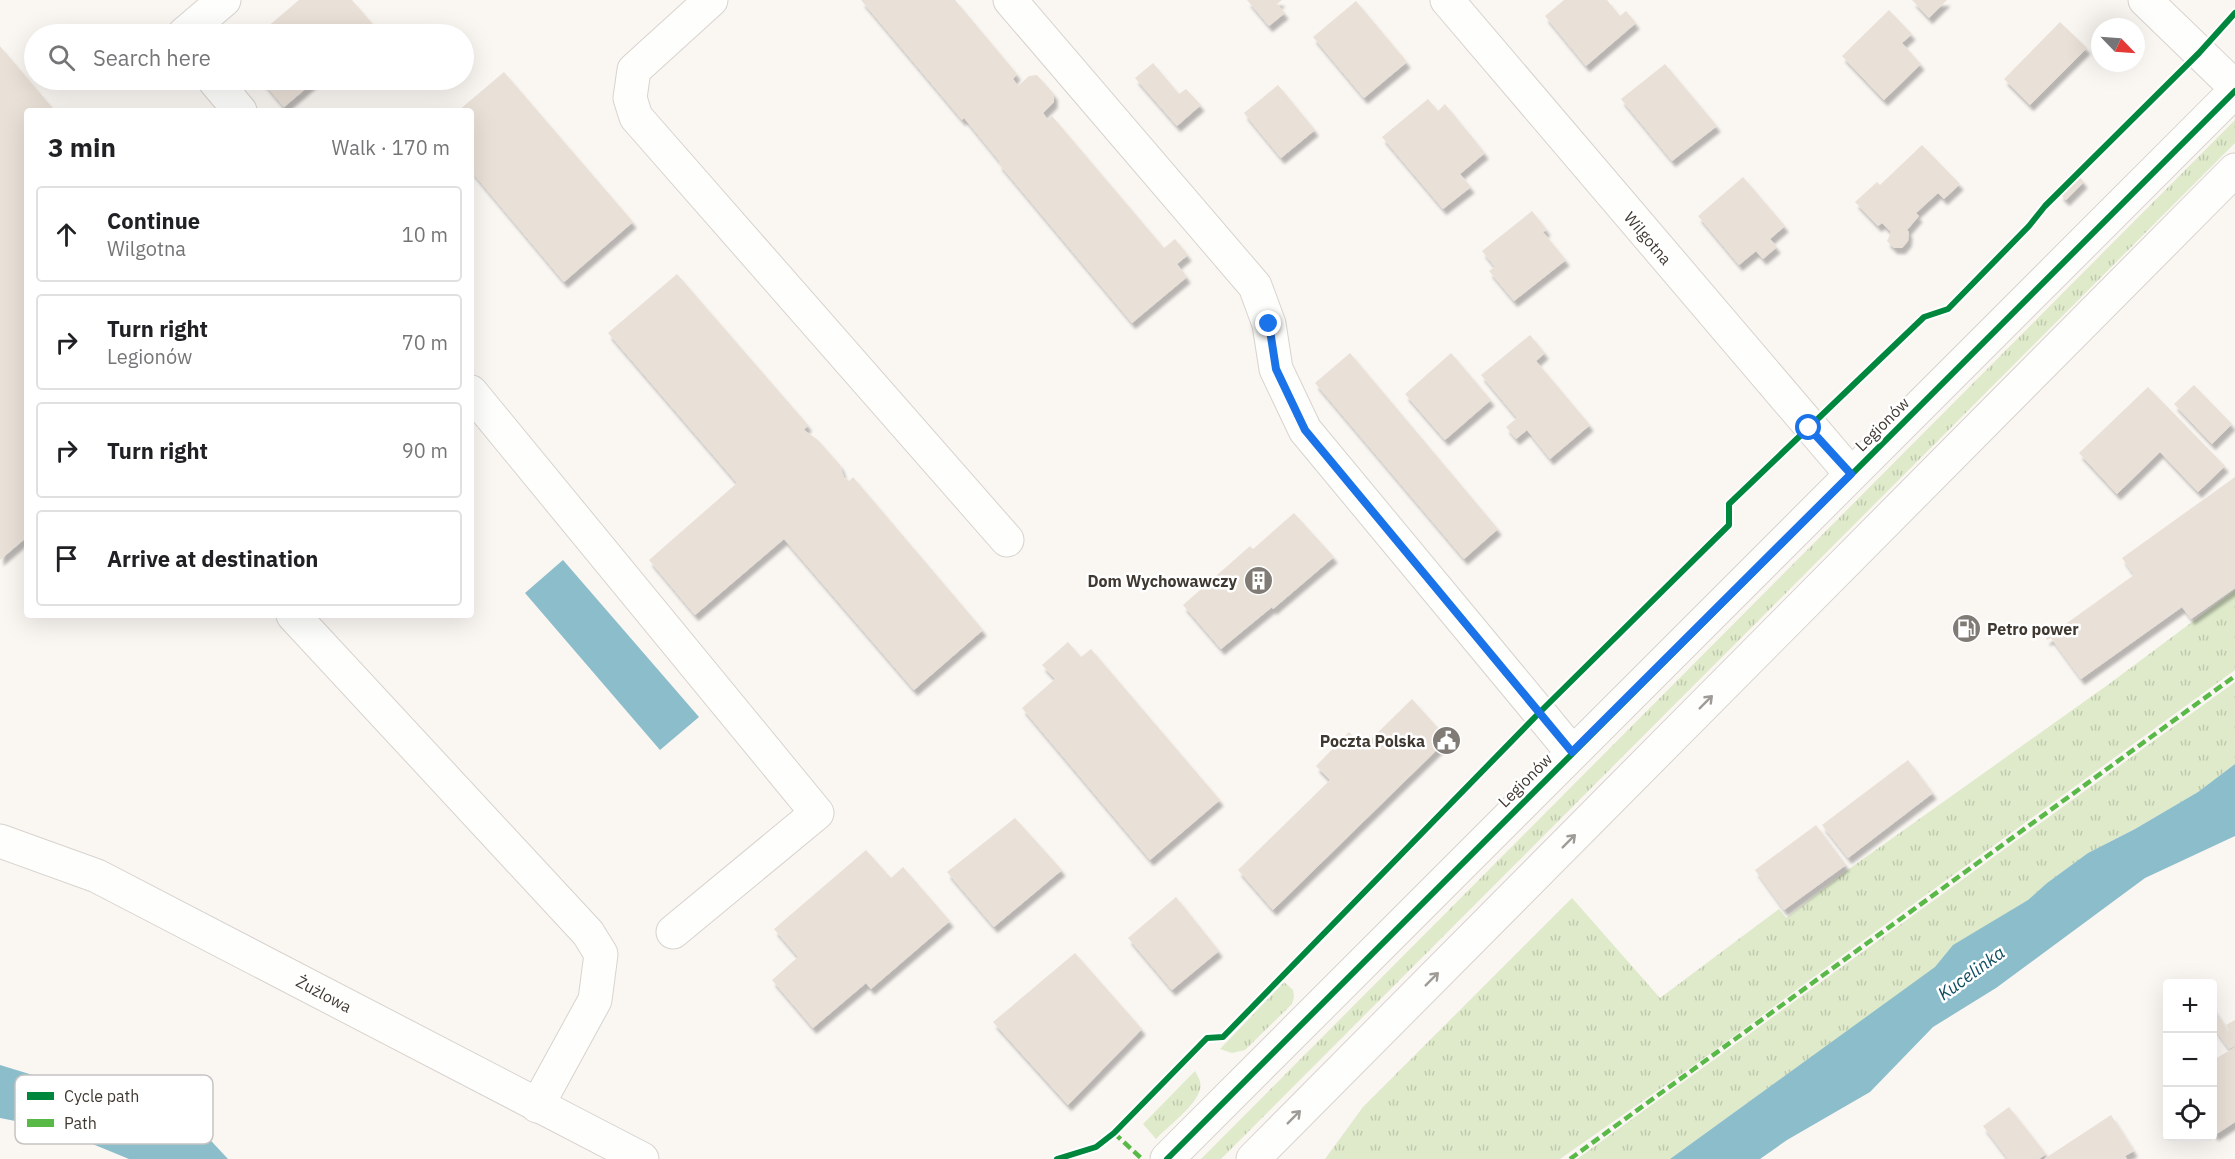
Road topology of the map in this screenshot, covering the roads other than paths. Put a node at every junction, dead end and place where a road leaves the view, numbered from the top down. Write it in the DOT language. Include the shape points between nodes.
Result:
graph roads {
  1 [pos="224,0"];
  2 [pos="711,0"];
  3 [pos="1010,0"];
  4 [pos="1447,0"];
  5 [pos="2145,0"];
  6 [pos="196,24"];
  7 [pos="2235,89"];
  8 [pos="222,90"];
  9 [pos="237,108"];
  10 [pos="2235,170"];
  11 [pos="474,396"];
  12 [pos="1851,474"];
  13 [pos="1007,540"];
  14 [pos="296,618"];
  15 [pos="1572,752"];
  16 [pos="0,841"];
  17 [pos="673,932"];
  18 [pos="537,1106"];
  19 [pos="642,1159"];
  20 [pos="1167,1159"];
  21 [pos="1253,1159"];
  1 -- 6 [label="street"];
  2 -- 13 [label="street" via="634,70 630,98 636,117"];
  3 -- 15 [label="street" via="1255,286 1269,324 1276,369 1305,430"];
  4 -- 12 [label="street, Wilgotna"];
  5 -- 7 [label="street"];
  7 -- 12 [label="street, Legionów"];
  8 -- 9 [label="street"];
  21 -- 10 [label="street, one-way"];
  11 -- 17 [label="street" via="817,813"];
  12 -- 15 [label="street, Legionów"];
  14 -- 18 [label="street" via="588,933 601,954 596,1000"];
  15 -- 20 [label="street, Legionów"];
  16 -- 18 [label="street, Żużlowa" via="97,876"];
  18 -- 19 [label="street, Żużlowa"];
}
